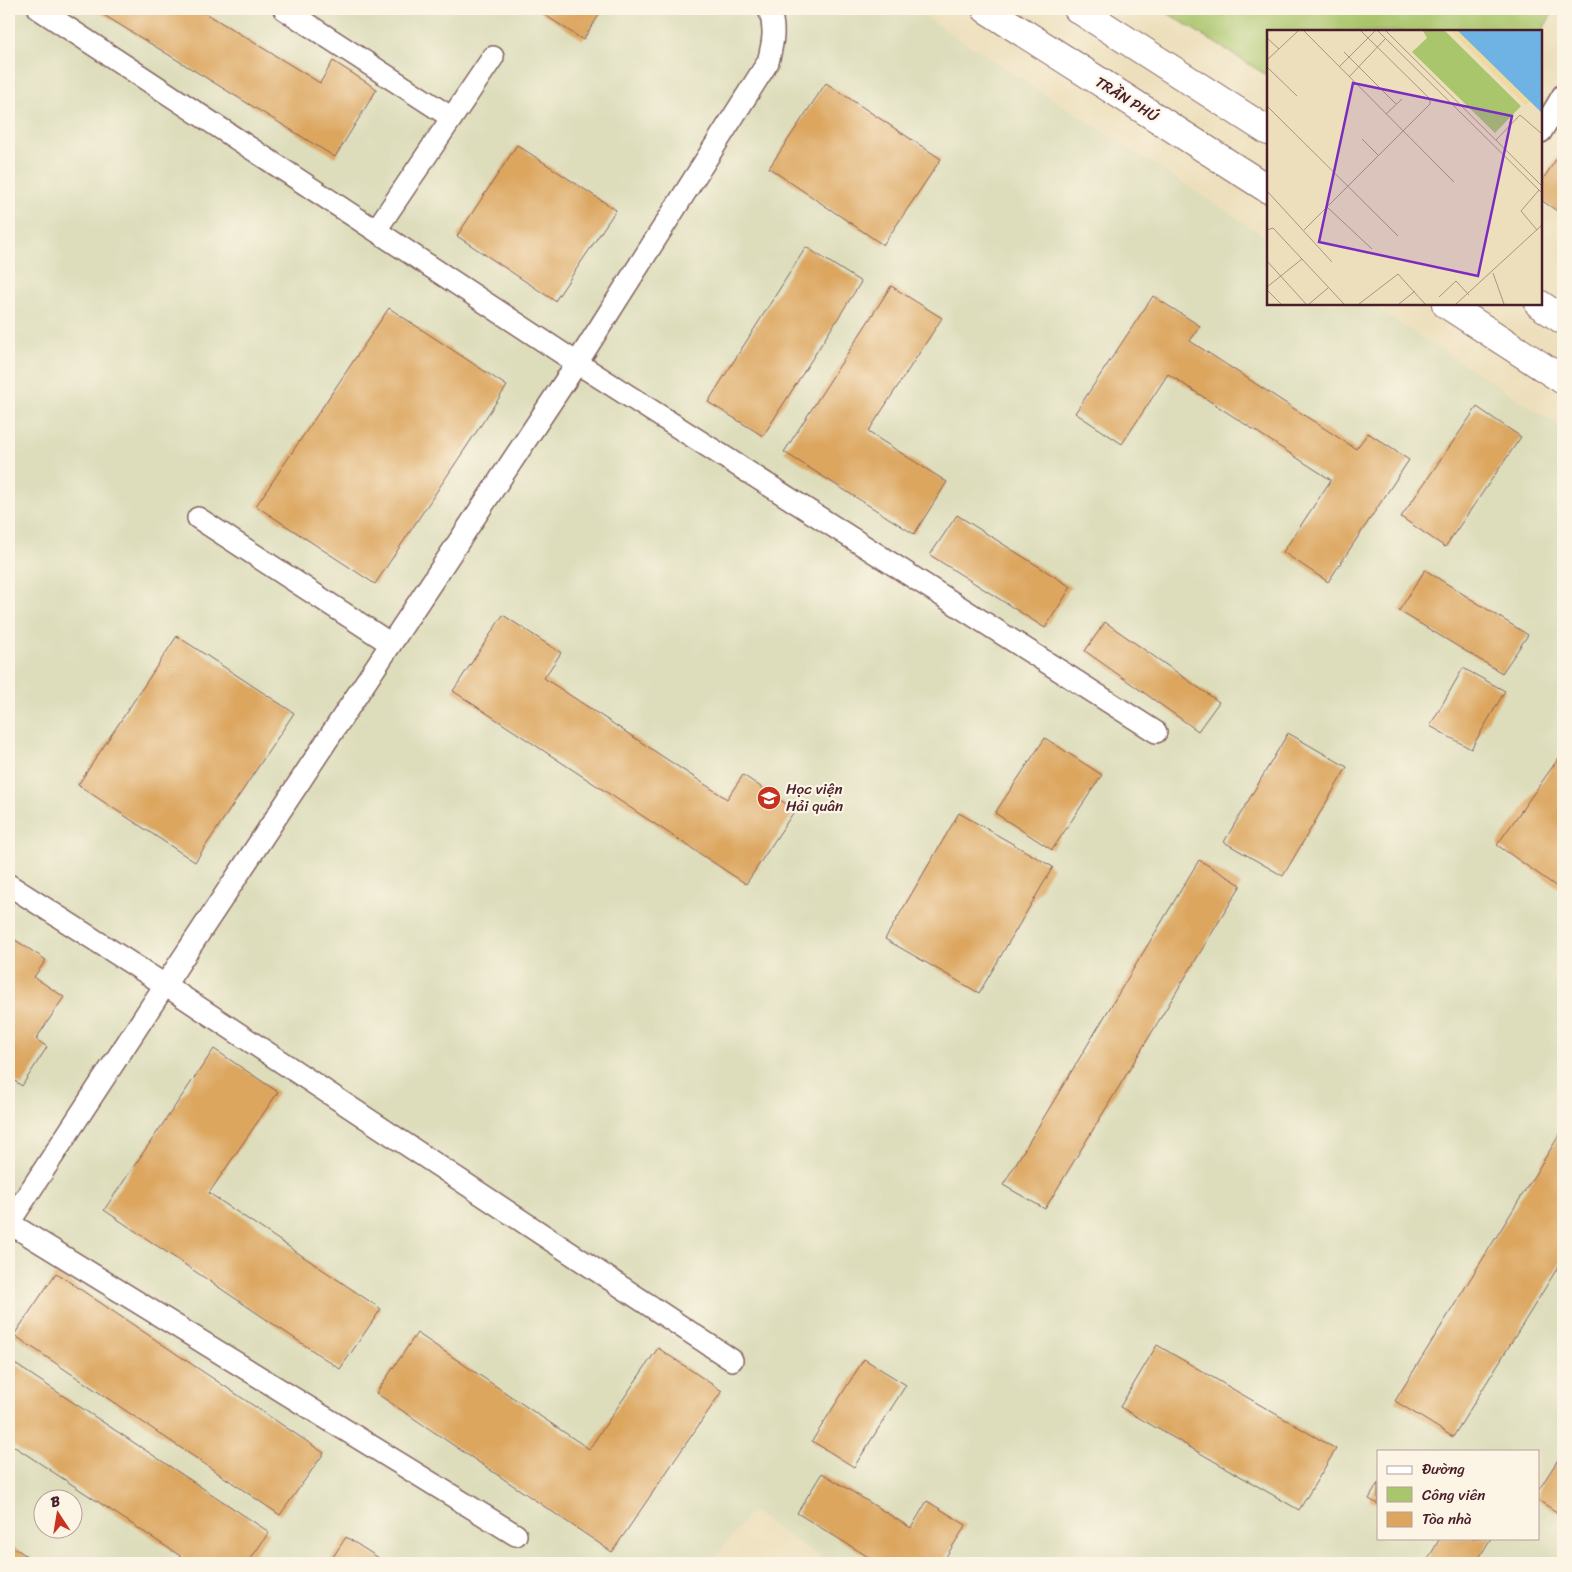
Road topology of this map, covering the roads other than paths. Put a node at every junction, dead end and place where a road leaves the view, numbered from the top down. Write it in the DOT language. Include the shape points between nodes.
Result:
graph roads {
  1 [pos="39,9"];
  2 [pos="284,9"];
  3 [pos="769,9"];
  4 [pos="986,9"];
  5 [pos="1078,9"];
  6 [pos="493,57"];
  7 [pos="1563,95"];
  8 [pos="452,118"];
  9 [pos="1267,130"];
  10 [pos="1542,130"];
  11 [pos="1267,188"];
  12 [pos="376,230"];
  13 [pos="1448,305"];
  14 [pos="1540,305"];
  15 [pos="1563,320"];
  16 [pos="577,363"];
  17 [pos="1563,380"];
  18 [pos="198,518"];
  19 [pos="391,644"];
  20 [pos="1156,732"];
  21 [pos="9,886"];
  22 [pos="165,985"];
  23 [pos="9,1223"];
  24 [pos="732,1360"];
  25 [pos="516,1535"];
  1 -- 12 [label="lane"];
  2 -- 8 [label="lane"];
  3 -- 16 [label="lane" via="773,18 774,42 768,62"];
  4 -- 11 [label="main road, TRẦN PHÚ"];
  5 -- 9 [label="main road"];
  6 -- 8 [label="lane"];
  7 -- 10 [label="lane"];
  8 -- 12 [label="lane"];
  12 -- 16 [label="lane"];
  13 -- 17 [label="main road"];
  14 -- 15 [label="main road"];
  16 -- 19 [label="lane"];
  16 -- 20 [label="lane"];
  18 -- 19 [label="lane"];
  19 -- 22 [label="lane"];
  21 -- 22 [label="lane"];
  22 -- 23 [label="lane"];
  22 -- 24 [label="lane"];
  23 -- 25 [label="lane"];
}
